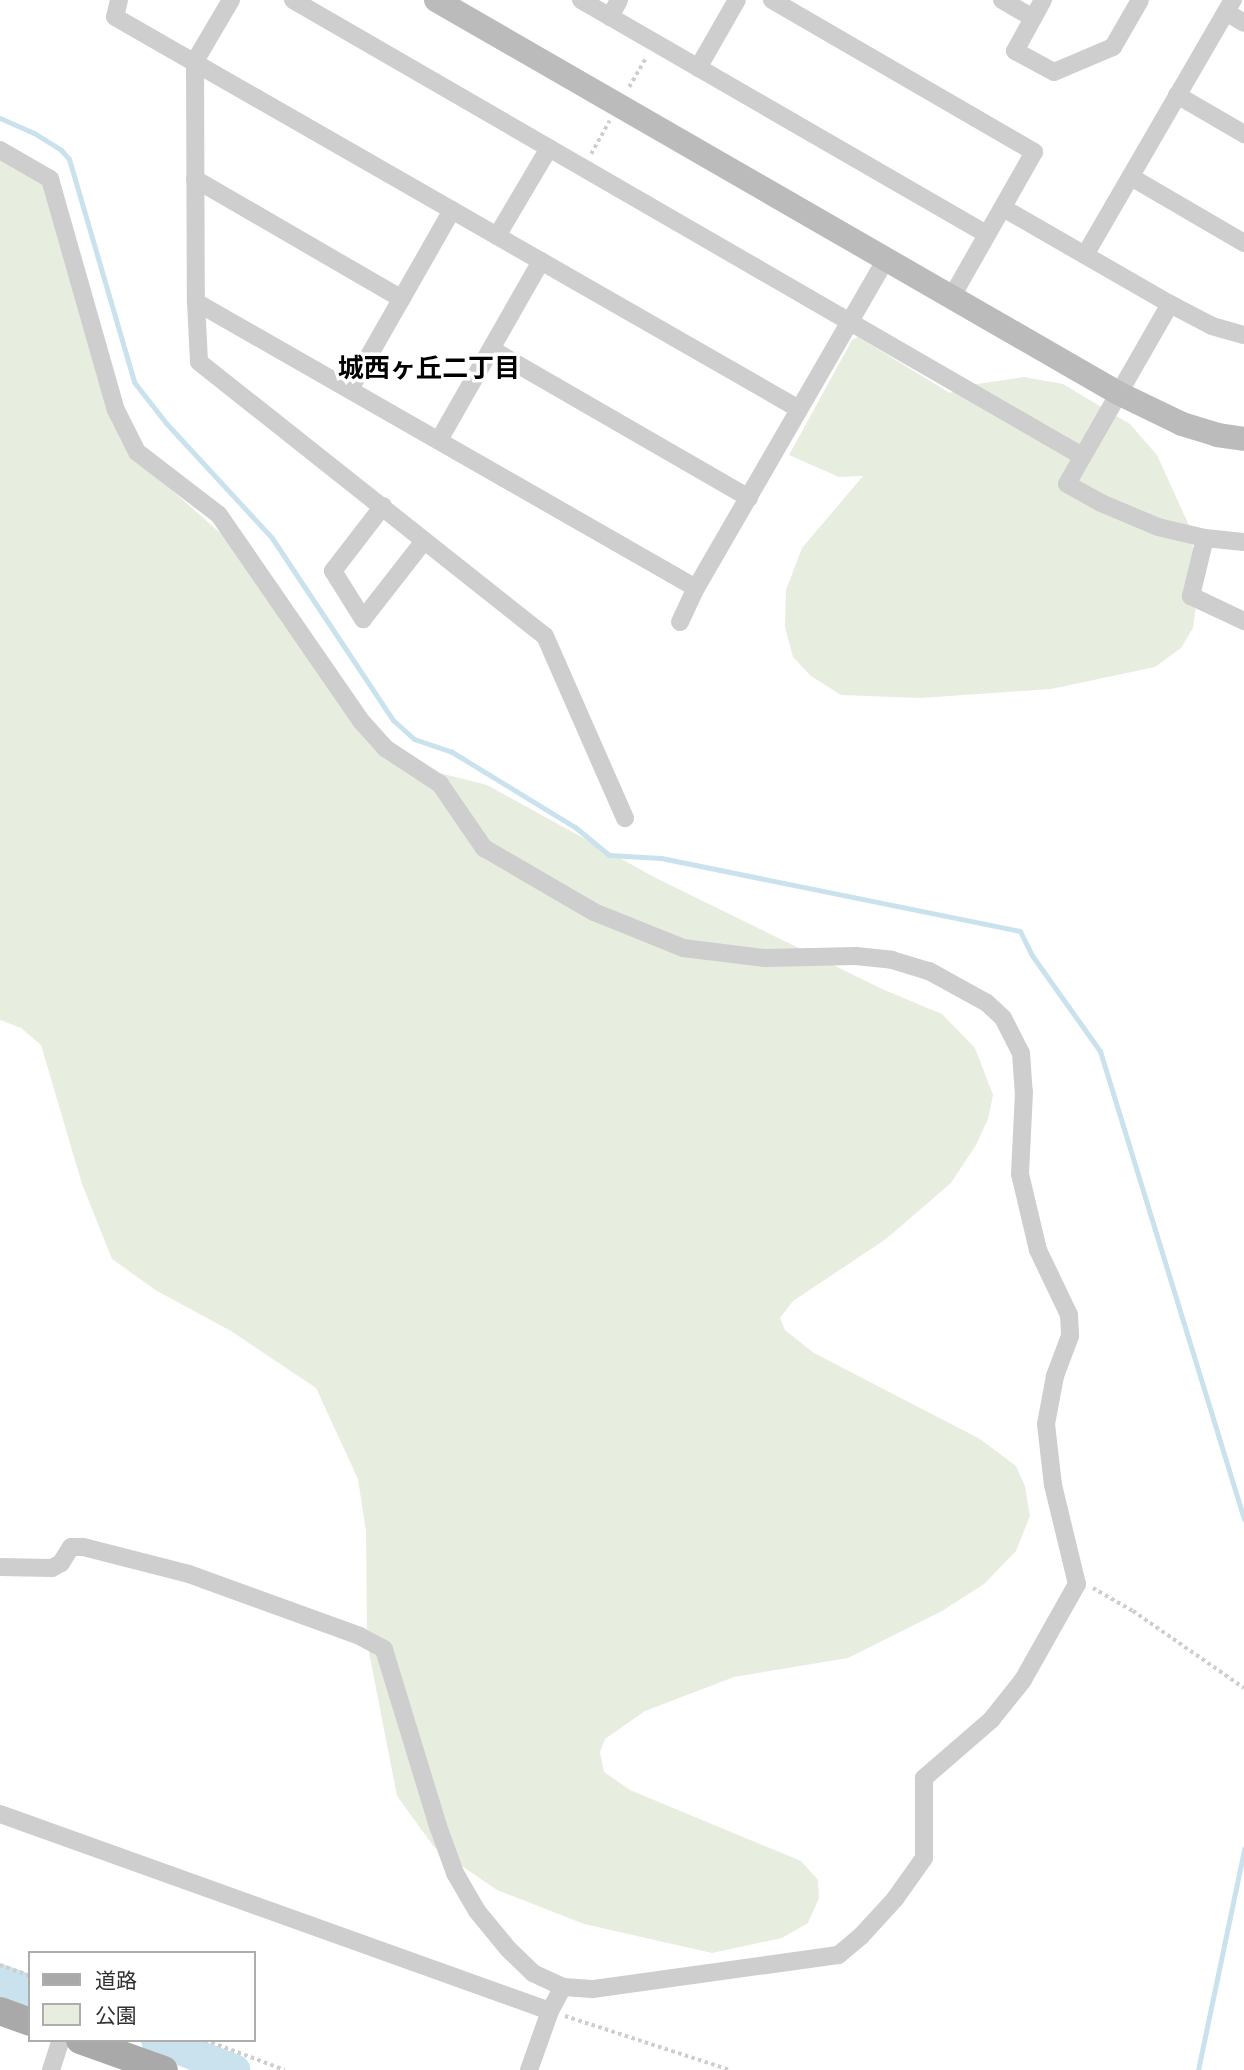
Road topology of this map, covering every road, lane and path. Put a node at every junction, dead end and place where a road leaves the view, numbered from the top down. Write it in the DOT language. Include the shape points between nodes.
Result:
graph roads {
  1 [pos="119,0"];
  2 [pos="231,0"];
  3 [pos="293,0"];
  4 [pos="436,0"];
  5 [pos="581,0"];
  6 [pos="619,0"];
  7 [pos="737,0"];
  8 [pos="772,0"];
  9 [pos="1002,0"];
  10 [pos="1043,0"];
  11 [pos="1140,0"];
  12 [pos="1229,6"];
  13 [pos="610,17"];
  14 [pos="1033,18"];
  15 [pos="1244,23"];
  16 [pos="195,61"];
  17 [pos="698,68"];
  18 [pos="1177,95"];
  19 [pos="1244,134"];
  20 [pos="549,148"];
  21 [pos="0,150"];
  22 [pos="1130,177"];
  23 [pos="195,179"];
  24 [pos="1003,208"];
  25 [pos="452,210"];
  26 [pos="986,234"];
  27 [pos="497,236"];
  28 [pos="1244,243"];
  29 [pos="1085,255"];
  30 [pos="886,260"];
  31 [pos="541,261"];
  32 [pos="951,298"];
  33 [pos="402,299"];
  34 [pos="196,302"];
  35 [pos="1170,304"];
  36 [pos="849,322"];
  37 [pos="1244,335"];
  38 [pos="491,349"];
  39 [pos="350,389"];
  40 [pos="1118,393"];
  41 [pos="799,409"];
  42 [pos="1244,439"];
  43 [pos="439,440"];
  44 [pos="1082,456"];
  45 [pos="749,498"];
  46 [pos="383,506"];
  47 [pos="1205,538"];
  48 [pos="424,541"];
  49 [pos="1244,542"];
  50 [pos="696,589"];
  51 [pos="1244,621"];
  52 [pos="680,622"];
  53 [pos="625,818"];
  54 [pos="0,1567"];
  55 [pos="1077,1584"];
  56 [pos="1244,1688"];
  57 [pos="0,1814"];
  58 [pos="0,1965"];
  59 [pos="28,1975"];
  60 [pos="563,1987"];
  61 [pos="0,2011"];
  62 [pos="550,2011"];
  63 [pos="28,2021"];
  64 [pos="60,2042"];
  65 [pos="84,2042"];
  66 [pos="210,2042"];
  67 [pos="136,2065"];
  68 [pos="51,2070"];
  69 [pos="164,2070"];
  70 [pos="285,2070"];
  71 [pos="529,2070"];
  72 [pos="730,2070"];
  1 -- 16 [label="street" via="115,17"];
  2 -- 16 [label="street"];
  3 -- 20 [label="street"];
  4 -- 30 [label="street"];
  5 -- 13 [label="street"];
  6 -- 13 [label="street"];
  7 -- 17 [label="street"];
  8 -- 24 [label="street" via="1034,152"];
  9 -- 14 [label="street"];
  10 -- 14 [label="street"];
  11 -- 14 [label="street" via="1113,47 1054,72 1015,51"];
  12 -- 15 [label="street"];
  12 -- 18 [label="street"];
  13 -- 17 [label="street"];
  16 -- 23 [label="street"];
  16 -- 25 [label="street"];
  17 -- 26 [label="street"];
  18 -- 19 [label="street"];
  18 -- 22 [label="street"];
  20 -- 27 [label="street"];
  20 -- 36 [label="street"];
  21 -- 55 [label="street" via="50,180 116,410 137,452 219,515 361,721 385,748 440,784 484,848 594,912 684,948 765,958 892,960 929,971 986,1003 1003,1018 1021,1053 1020,1174 1038,1251 1069,1315 1070,1336 1055,1376 1046,1424 1053,1485"];
  22 -- 28 [label="street"];
  22 -- 29 [label="street"];
  23 -- 33 [label="street"];
  23 -- 34 [label="street"];
  24 -- 26 [label="street"];
  24 -- 29 [label="street"];
  25 -- 27 [label="street"];
  25 -- 33 [label="street"];
  26 -- 32 [label="street"];
  27 -- 31 [label="street"];
  29 -- 35 [label="street"];
  30 -- 32 [label="street"];
  30 -- 36 [label="street"];
  31 -- 38 [label="street"];
  31 -- 41 [label="street"];
  32 -- 40 [label="street"];
  33 -- 39 [label="street"];
  34 -- 39 [label="street"];
  34 -- 46 [label="street" via="200,362"];
  35 -- 37 [label="street" via="1212,326"];
  35 -- 40 [label="street"];
  36 -- 41 [label="street"];
  36 -- 44 [label="street"];
  38 -- 43 [label="street"];
  38 -- 45 [label="street"];
  39 -- 43 [label="street"];
  40 -- 42 [label="street" via="1182,424"];
  40 -- 44 [label="street"];
  41 -- 45 [label="street"];
  43 -- 50 [label="street"];
  44 -- 47 [label="street" via="1067,484 1158,527"];
  45 -- 50 [label="street"];
  46 -- 48 [label="street"];
  46 -- 48 [label="street" via="333,571 363,619"];
  47 -- 49 [label="street"];
  47 -- 51 [label="street" via="1191,596"];
  48 -- 53 [label="street" via="545,636"];
  50 -- 52 [label="street"];
  54 -- 60 [label="street" via="52,1568 71,1547 83,1547 189,1574 360,1636 384,1649 455,1873 477,1912 509,1950 533,1973"];
  55 -- 56 [label="path" via="1097,1589 1133,1611"];
  55 -- 60 [label="street" via="1023,1680 992,1720 924,1778 924,1858 895,1899 838,1955 592,1989"];
  57 -- 62 [label="street"];
  58 -- 59 [label="path"];
  60 -- 62 [label="street"];
  61 -- 63 [label="main road"];
  62 -- 71 [label="street"];
  62 -- 72 [label="path"];
  64 -- 68 [label="street"];
  65 -- 67 [label="main road"];
  66 -- 70 [label="path"];
  67 -- 69 [label="main road"];
}
